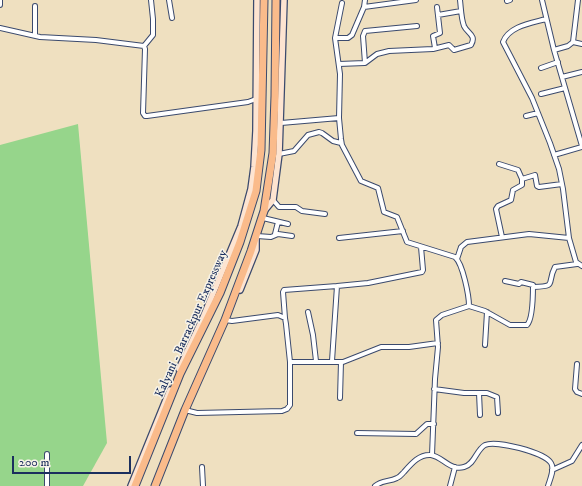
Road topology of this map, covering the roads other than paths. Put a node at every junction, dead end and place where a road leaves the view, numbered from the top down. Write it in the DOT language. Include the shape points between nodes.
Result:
graph roads {
  1 [pos="0,0"];
  2 [pos="152,0"];
  3 [pos="169,0"];
  4 [pos="257,0"];
  5 [pos="264,0"];
  6 [pos="276,0"];
  7 [pos="284,0"];
  8 [pos="365,0"];
  9 [pos="416,0"];
  10 [pos="460,0"];
  11 [pos="542,0"];
  12 [pos="578,0"];
  13 [pos="342,3"];
  14 [pos="0,5"];
  15 [pos="35,6"];
  16 [pos="437,7"];
  17 [pos="364,8"];
  18 [pos="462,11"];
  19 [pos="438,15"];
  20 [pos="172,18"];
  21 [pos="546,19"];
  22 [pos="417,26"];
  23 [pos="0,28"];
  24 [pos="35,36"];
  25 [pos="335,38"];
  26 [pos="573,42"];
  27 [pos="582,44"];
  28 [pos="144,46"];
  29 [pos="435,48"];
  30 [pos="554,50"];
  31 [pos="558,62"];
  32 [pos="366,63"];
  33 [pos="339,64"];
  34 [pos="541,68"];
  35 [pos="582,72"];
  36 [pos="562,77"];
  37 [pos="565,88"];
  38 [pos="541,94"];
  39 [pos="256,99"];
  40 [pos="538,113"];
  41 [pos="526,116"];
  42 [pos="339,118"];
  43 [pos="281,123"];
  44 [pos="341,143"];
  45 [pos="582,147"];
  46 [pos="280,154"];
  47 [pos="554,155"];
  48 [pos="499,164"];
  49 [pos="522,179"];
  50 [pos="562,184"];
  51 [pos="273,200"];
  52 [pos="263,214"];
  53 [pos="325,214"];
  54 [pos="278,222"];
  55 [pos="288,224"];
  56 [pos="403,231"];
  57 [pos="275,234"];
  58 [pos="256,236"];
  59 [pos="292,236"];
  60 [pos="502,237"];
  61 [pos="339,238"];
  62 [pos="569,238"];
  63 [pos="421,247"];
  64 [pos="457,259"];
  65 [pos="577,264"];
  66 [pos="582,266"];
  67 [pos="505,281"];
  68 [pos="337,286"];
  69 [pos="534,287"];
  70 [pos="469,306"];
  71 [pos="308,312"];
  72 [pos="487,312"];
  73 [pos="284,318"];
  74 [pos="226,321"];
  75 [pos="438,343"];
  76 [pos="485,345"];
  77 [pos="316,361"];
  78 [pos="290,362"];
  79 [pos="332,362"];
  80 [pos="341,362"];
  81 [pos="577,364"];
  82 [pos="434,389"];
  83 [pos="479,393"];
  84 [pos="582,394"];
  85 [pos="340,398"];
  86 [pos="164,408"];
  87 [pos="186,410"];
  88 [pos="498,413"];
  89 [pos="480,415"];
  90 [pos="434,424"];
  91 [pos="357,433"];
  92 [pos="582,445"];
  93 [pos="48,454"];
  94 [pos="580,454"];
  95 [pos="432,456"];
  96 [pos="202,467"];
  97 [pos="455,467"];
  98 [pos="552,470"];
  99 [pos="47,486"];
  100 [pos="131,486"];
  101 [pos="135,486"];
  102 [pos="156,486"];
  103 [pos="203,486"];
  104 [pos="375,486"];
  105 [pos="450,486"];
  106 [pos="548,486"];
  1 -- 14 [label="street"];
  2 -- 28 [label="street" via="153,35"];
  3 -- 20 [label="street"];
  4 -- 39 [label="street"];
  5 -- 86 [label="highway, Kalyani - Barrackpur Expressway" via="260,150 256,191 242,238 220,293"];
  6 -- 52 [label="highway, Kalyani - Barrackpur Expressway" via="273,153"];
  7 -- 43 [label="street"];
  8 -- 17 [label="street"];
  9 -- 17 [label="street"];
  10 -- 18 [label="street"];
  11 -- 21 [label="street"];
  12 -- 26 [label="street"];
  13 -- 25 [label="street"];
  15 -- 24 [label="street"];
  16 -- 19 [label="street"];
  17 -- 25 [label="street" via="352,35 348,38"];
  18 -- 19 [label="street"];
  18 -- 29 [label="street" via="464,26 472,34 472,44 454,50 450,46"];
  19 -- 29 [label="street" via="440,33 433,36"];
  21 -- 30 [label="street"];
  21 -- 40 [label="street" via="515,28 503,42 530,92"];
  22 -- 32 [label="street" via="365,31 363,36"];
  23 -- 24 [label="street"];
  24 -- 28 [label="street"];
  25 -- 33 [label="street"];
  26 -- 27 [label="street"];
  26 -- 30 [label="street"];
  28 -- 39 [label="street" via="145,116"];
  29 -- 32 [label="street" via="392,51 379,54"];
  30 -- 31 [label="street"];
  31 -- 34 [label="street"];
  31 -- 36 [label="street"];
  32 -- 33 [label="street"];
  33 -- 42 [label="street"];
  35 -- 36 [label="street"];
  36 -- 37 [label="street"];
  37 -- 38 [label="street"];
  37 -- 45 [label="street"];
  39 -- 86 [label="street" via="254,167 241,226"];
  40 -- 41 [label="street"];
  40 -- 47 [label="street"];
  42 -- 43 [label="street"];
  42 -- 44 [label="street"];
  43 -- 46 [label="street"];
  44 -- 46 [label="street" via="319,132 308,135 294,152"];
  44 -- 56 [label="street" via="361,181 377,187 384,212 397,218"];
  45 -- 47 [label="street"];
  46 -- 51 [label="street"];
  47 -- 50 [label="street"];
  48 -- 49 [label="street" via="518,170"];
  49 -- 50 [label="street" via="535,176 539,187"];
  49 -- 60 [label="street" via="522,185 513,190 511,200 496,209"];
  50 -- 62 [label="street"];
  51 -- 52 [label="street"];
  51 -- 53 [label="street" via="279,207 296,207 302,211"];
  52 -- 54 [label="street"];
  52 -- 58 [label="highway, Kalyani - Barrackpur Expressway"];
  54 -- 55 [label="street"];
  54 -- 57 [label="street"];
  56 -- 61 [label="street"];
  56 -- 63 [label="street" via="407,242"];
  57 -- 58 [label="street" via="271,237"];
  57 -- 59 [label="street"];
  58 -- 74 [label="highway, Kalyani - Barrackpur Expressway"];
  60 -- 62 [label="street" via="534,234"];
  60 -- 64 [label="street" via="467,242 461,247"];
  62 -- 65 [label="street"];
  63 -- 64 [label="street"];
  63 -- 68 [label="street" via="422,272"];
  64 -- 70 [label="street" via="464,276"];
  65 -- 66 [label="street"];
  65 -- 69 [label="street" via="555,267 550,284"];
  67 -- 69 [label="street" via="533,284"];
  68 -- 73 [label="street" via="285,289"];
  68 -- 79 [label="street"];
  69 -- 72 [label="street" via="531,316 527,325 510,325"];
  70 -- 72 [label="street"];
  70 -- 75 [label="street" via="437,318"];
  71 -- 77 [label="street"];
  72 -- 76 [label="street"];
  73 -- 74 [label="street" via="274,315"];
  73 -- 78 [label="street"];
  74 -- 87 [label="highway, Kalyani - Barrackpur Expressway"];
  75 -- 80 [label="street" via="381,347"];
  75 -- 82 [label="street"];
  77 -- 78 [label="street"];
  77 -- 79 [label="street"];
  78 -- 87 [label="street" via="290,405 285,411 200,413"];
  79 -- 80 [label="street"];
  80 -- 85 [label="street"];
  81 -- 84 [label="street" via="575,389"];
  82 -- 83 [label="street"];
  82 -- 90 [label="street"];
  83 -- 88 [label="street" via="489,393 497,397"];
  83 -- 89 [label="street"];
  86 -- 100 [label="street"];
  86 -- 101 [label="highway, Kalyani - Barrackpur Expressway"];
  87 -- 102 [label="highway, Kalyani - Barrackpur Expressway"];
  90 -- 91 [label="street" via="426,424 415,434"];
  90 -- 95 [label="street"];
  92 -- 94 [label="street"];
  93 -- 99 [label="street"];
  94 -- 98 [label="street"];
  95 -- 97 [label="street"];
  95 -- 104 [label="street" via="420,457 398,478 382,481"];
  96 -- 103 [label="street"];
  97 -- 98 [label="street" via="468,465 484,446 493,444 518,448 538,455 550,461"];
  97 -- 105 [label="street"];
  98 -- 106 [label="street"];
}
